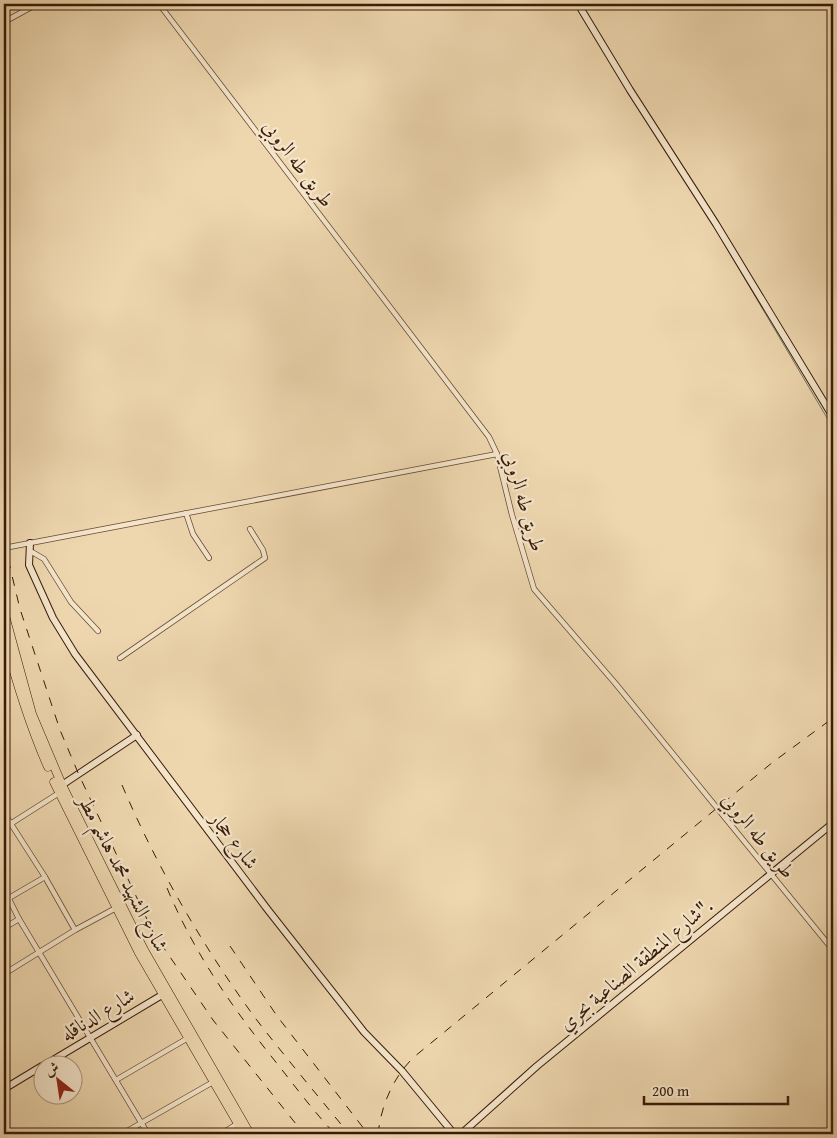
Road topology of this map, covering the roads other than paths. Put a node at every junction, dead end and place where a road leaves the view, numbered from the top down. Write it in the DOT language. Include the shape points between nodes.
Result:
graph roads {
  1 [pos="37,4"];
  2 [pos="159,4"];
  3 [pos="578,4"];
  4 [pos="4,22"];
  5 [pos="833,416"];
  6 [pos="498,454"];
  7 [pos="186,513"];
  8 [pos="250,529"];
  9 [pos="30,543"];
  10 [pos="4,548"];
  11 [pos="32,552"];
  12 [pos="209,558"];
  13 [pos="4,612"];
  14 [pos="98,631"];
  15 [pos="6,641"];
  16 [pos="120,658"];
  17 [pos="137,735"];
  18 [pos="61,789"];
  19 [pos="4,813"];
  20 [pos="833,823"];
  21 [pos="10,824"];
  22 [pos="4,828"];
  23 [pos="772,873"];
  24 [pos="45,877"];
  25 [pos="4,889"];
  26 [pos="9,898"];
  27 [pos="116,908"];
  28 [pos="19,919"];
  29 [pos="4,928"];
  30 [pos="75,930"];
  31 [pos="833,950"];
  32 [pos="40,953"];
  33 [pos="4,974"];
  34 [pos="166,993"];
  35 [pos="90,1037"];
  36 [pos="188,1038"];
  37 [pos="59,1056"];
  38 [pos="32,1072"];
  39 [pos="116,1080"];
  40 [pos="213,1082"];
  41 [pos="4,1089"];
  42 [pos="142,1123"];
  43 [pos="237,1124"];
  44 [pos="122,1134"];
  45 [pos="148,1134"];
  46 [pos="221,1134"];
  47 [pos="244,1134"];
  48 [pos="250,1134"];
  49 [pos="454,1134"];
  50 [pos="461,1134"];
  1 -- 4 [label="street"];
  2 -- 6 [label="street, طريق طه الروبي" via="471,412"];
  3 -- 5 [label="street"];
  6 -- 7 [label="street"];
  6 -- 23 [label="street, طريق طه الروبي" via="534,589"];
  7 -- 9 [label="street"];
  7 -- 12 [label="street" via="193,534"];
  8 -- 16 [label="street" via="265,558"];
  9 -- 10 [label="street"];
  9 -- 11 [label="street, شارع حجار"];
  11 -- 14 [label="street" via="44,559 71,602"];
  11 -- 17 [label="street, شارع حجار" via="29,565 53,618 75,654"];
  13 -- 15 [label="main road, شارع الشهيد محمد هاشم مطر"];
  15 -- 18 [label="main road, شارع الشهيد محمد هاشم مطر" via="27,716"];
  17 -- 18 [label="street"];
  17 -- 49 [label="street, شارع حجار" via="219,848 358,1024"];
  18 -- 21 [label="street"];
  18 -- 27 [label="main road, شارع الشهيد محمد هاشم مطر"];
  18 -- 34 [label="main road, شارع الشهيد محمد هاشم مطر"];
  19 -- 21 [label="street"];
  20 -- 23 [label="street, شارع المنطقة الصناعية بحري\"."];
  21 -- 22 [label="street"];
  21 -- 24 [label="street"];
  23 -- 31 [label="street, طريق طه الروبي"];
  23 -- 50 [label="street, شارع المنطقة الصناعية بحري\"." via="537,1066"];
  24 -- 26 [label="street"];
  24 -- 30 [label="street"];
  25 -- 26 [label="street"];
  26 -- 28 [label="street"];
  27 -- 30 [label="street"];
  27 -- 34 [label="main road, شارع الشهيد محمد هاشم مطر"];
  28 -- 29 [label="street"];
  28 -- 32 [label="street"];
  30 -- 32 [label="street"];
  32 -- 33 [label="street"];
  32 -- 35 [label="street"];
  34 -- 35 [label="street, شارع الدناقله"];
  34 -- 36 [label="main road, شارع الشهيد محمد هاشم مطر"];
  34 -- 48 [label="main road, شارع الشهيد محمد هاشم مطر"];
  35 -- 37 [label="street, شارع الدناقله"];
  35 -- 39 [label="street"];
  36 -- 39 [label="street"];
  36 -- 40 [label="main road, شارع الشهيد محمد هاشم مطر"];
  38 -- 41 [label="street, شارع الدناقله"];
  39 -- 42 [label="street"];
  40 -- 42 [label="street"];
  40 -- 43 [label="main road, شارع الشهيد محمد هاشم مطر"];
  42 -- 44 [label="street"];
  42 -- 45 [label="street"];
  43 -- 46 [label="street"];
  43 -- 47 [label="main road, شارع الشهيد محمد هاشم مطر"];
}
